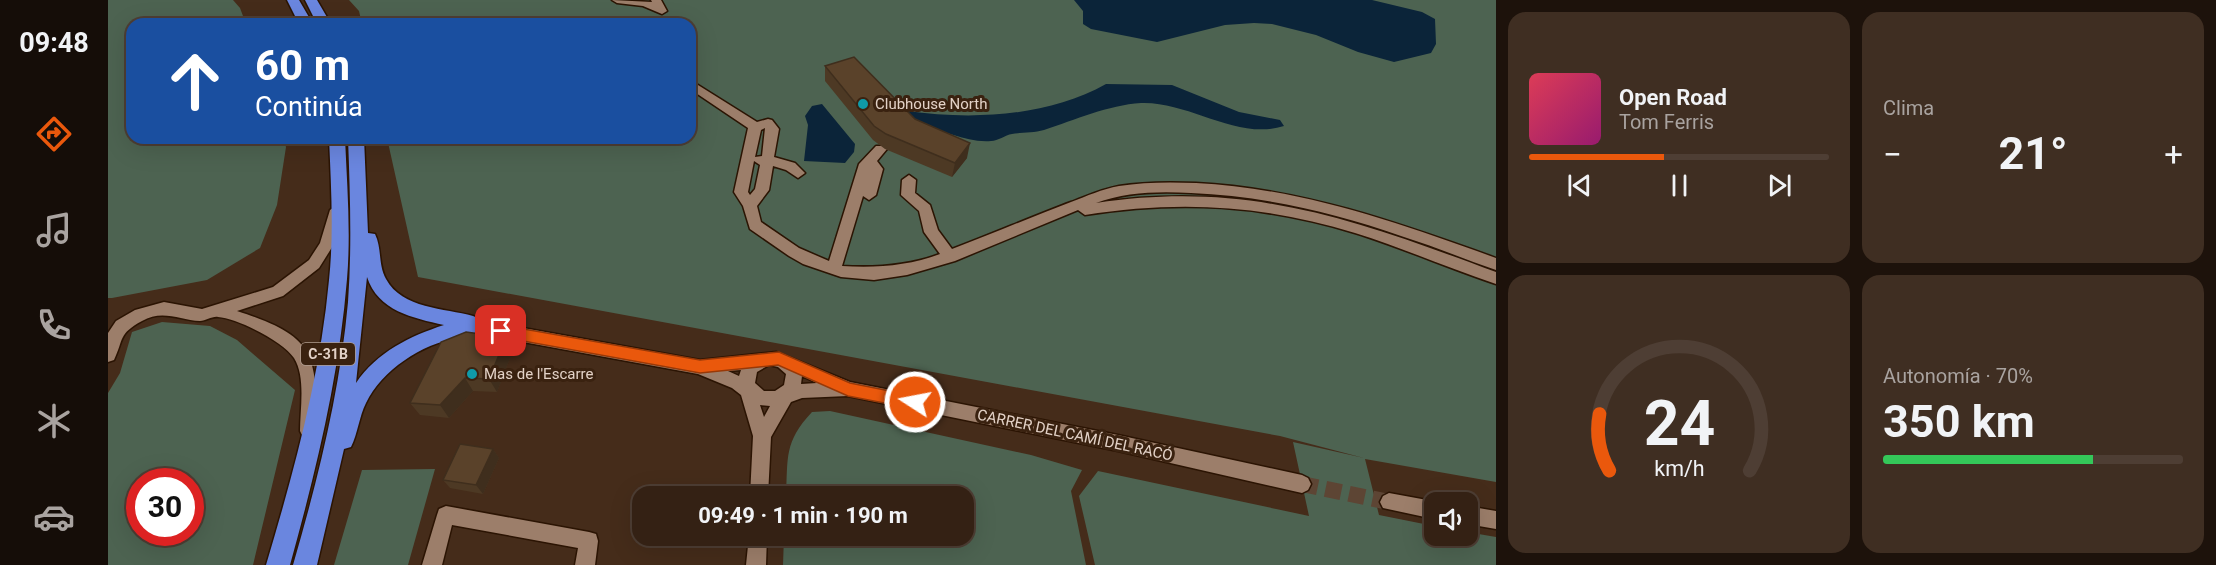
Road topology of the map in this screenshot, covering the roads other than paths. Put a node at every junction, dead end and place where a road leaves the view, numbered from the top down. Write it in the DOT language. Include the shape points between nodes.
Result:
graph roads {
  1 [pos="293,0"];
  2 [pos="311,0"];
  3 [pos="618,0"];
  4 [pos="650,1"];
  5 [pos="303,18"];
  6 [pos="321,18"];
  7 [pos="664,18"];
  8 [pos="696,88"];
  9 [pos="754,127"];
  10 [pos="337,144"];
  11 [pos="356,144"];
  12 [pos="881,149"];
  13 [pos="748,160"];
  14 [pos="870,160"];
  15 [pos="767,161"];
  16 [pos="357,173"];
  17 [pos="798,173"];
  18 [pos="909,180"];
  19 [pos="869,195"];
  20 [pos="340,201"];
  21 [pos="750,205"];
  22 [pos="1436,249"];
  23 [pos="950,256"];
  24 [pos="1496,264"];
  25 [pos="834,269"];
  26 [pos="1496,278"];
  27 [pos="217,310"];
  28 [pos="501,331"];
  29 [pos="108,355"];
  30 [pos="757,362"];
  31 [pos="786,362"];
  32 [pos="700,367"];
  33 [pos="848,389"];
  34 [pos="751,391"];
  35 [pos="785,396"];
  36 [pos="762,436"];
  37 [pos="310,448"];
  38 [pos="1302,484"];
  39 [pos="760,486"];
  40 [pos="324,498"];
  41 [pos="1389,502"];
  42 [pos="1424,508"];
  43 [pos="1478,517"];
  44 [pos="1496,520"];
  45 [pos="757,546"];
  46 [pos="278,565"];
  47 [pos="305,565"];
  48 [pos="432,565"];
  49 [pos="585,565"];
  50 [pos="756,565"];
  1 -- 5 [label="highway"];
  2 -- 6 [label="highway"];
  3 -- 4 [label="street"];
  4 -- 7 [label="street"];
  8 -- 9 [label="street"];
  9 -- 13 [label="street"];
  9 -- 15 [label="street" via="768,123 773,129"];
  10 -- 20 [label="highway, C-31B"];
  11 -- 16 [label="highway, C-31B"];
  12 -- 14 [label="street"];
  13 -- 15 [label="street"];
  13 -- 21 [label="street" via="741,192"];
  14 -- 19 [label="street" via="876,168"];
  14 -- 25 [label="street"];
  15 -- 17 [label="street"];
  15 -- 21 [label="street" via="762,190"];
  16 -- 28 [label="highway" via="368,193 373,273 383,292 419,312"];
  16 -- 40 [label="highway, C-31B" via="359,267 354,328"];
  18 -- 23 [label="street" via="908,195 925,209 931,232"];
  20 -- 27 [label="street" via="327,243 314,264 278,292"];
  20 -- 37 [label="highway, C-31B" via="338,280 325,382"];
  21 -- 25 [label="street" via="755,225 808,260"];
  22 -- 23 [label="street" via="1370,225 1217,201 1134,202 1040,217"];
  22 -- 24 [label="street"];
  22 -- 26 [label="street"];
  23 -- 25 [label="street" via="931,265 872,275"];
  27 -- 29 [label="street" via="202,315 164,308 141,314 122,326 110,342"];
  27 -- 37 [label="street" via="292,342 304,365"];
  28 -- 32 [label="street"];
  28 -- 40 [label="highway" via="462,329 437,335 402,353 377,373 359,397"];
  30 -- 31 [label="street" via="771,358"];
  30 -- 32 [label="street"];
  30 -- 34 [label="street" via="748,372"];
  31 -- 33 [label="street, CARRER DEL CAMÍ DEL RACÓ"];
  31 -- 35 [label="street" via="795,380"];
  32 -- 34 [label="street"];
  33 -- 35 [label="street, CARRER DEL CAMÍ DEL RACÓ" via="801,391"];
  33 -- 38 [label="street, CARRER DEL CAMÍ DEL RACÓ"];
  34 -- 35 [label="street" via="764,399"];
  34 -- 36 [label="street"];
  35 -- 36 [label="street"];
  36 -- 39 [label="street"];
  37 -- 46 [label="highway, C-31B"];
  40 -- 47 [label="highway, C-31B"];
  41 -- 42 [label="street"];
  43 -- 44 [label="street"];
  45 -- 50 [label="street"];
  48 -- 49 [label="street" via="446,515 588,542"];
}
